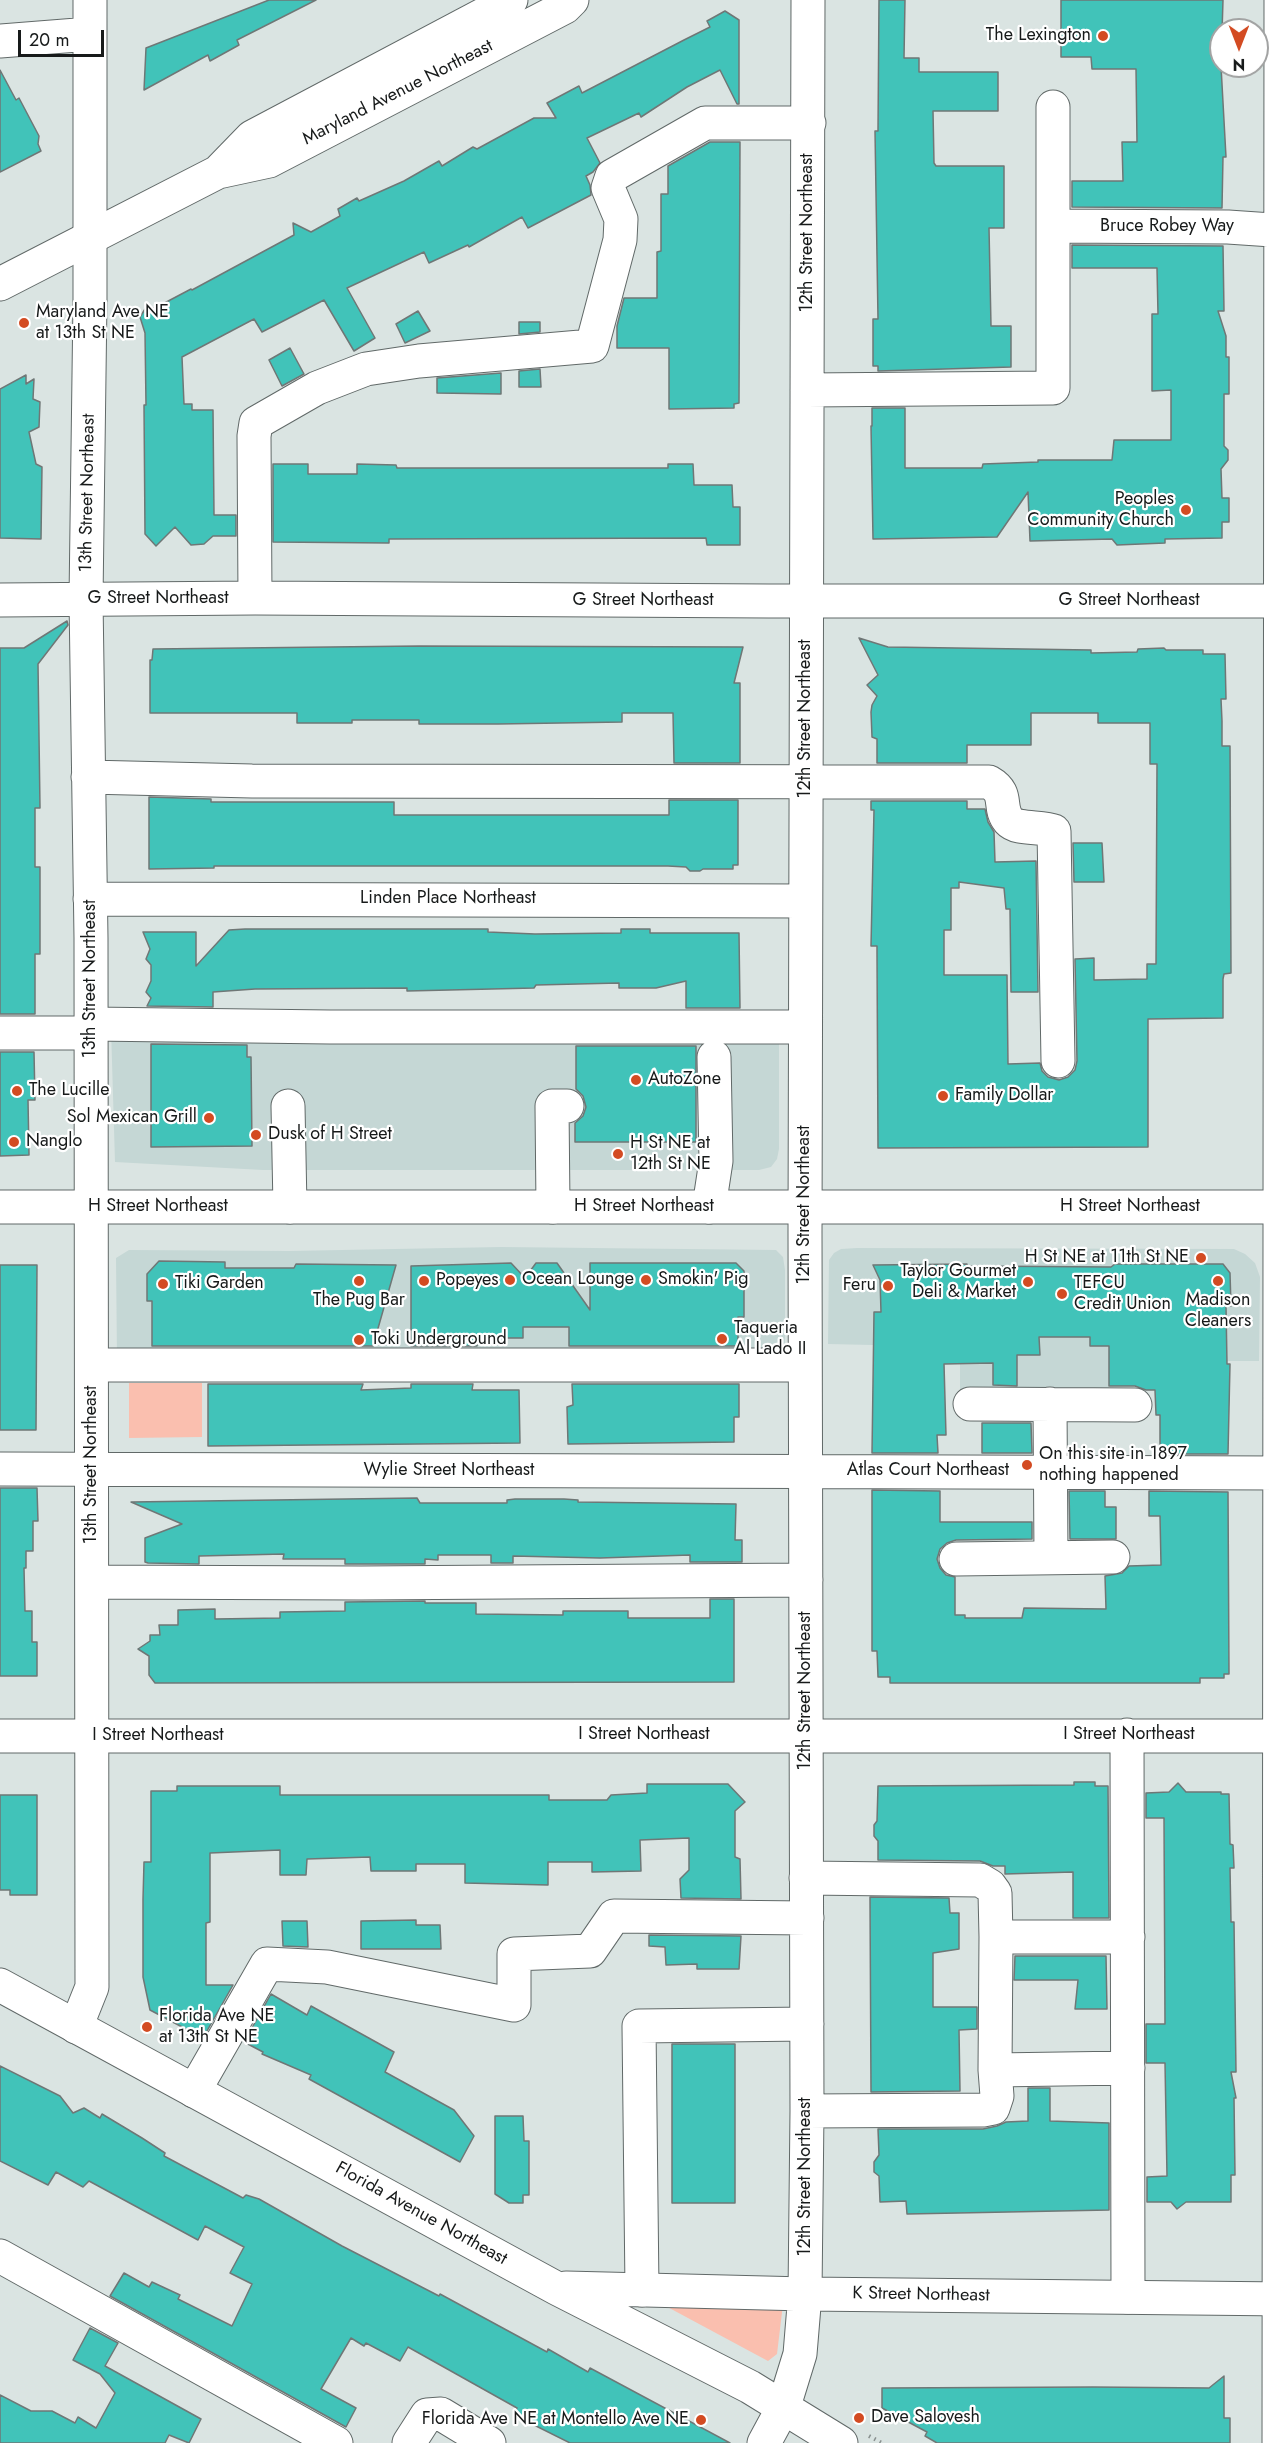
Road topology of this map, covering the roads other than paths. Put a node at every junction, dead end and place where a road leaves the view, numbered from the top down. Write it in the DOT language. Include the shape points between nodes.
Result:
graph roads {
  1 [pos="90,0"];
  2 [pos="511,0"];
  3 [pos="572,0"];
  4 [pos="808,0"];
  5 [pos="1283,2"];
  6 [pos="90,34"];
  7 [pos="0,41"];
  8 [pos="1053,107"];
  9 [pos="809,123"];
  10 [pos="218,172"];
  11 [pos="1053,226"];
  12 [pos="1284,231"];
  13 [pos="90,237"];
  14 [pos="0,284"];
  15 [pos="807,390"];
  16 [pos="255,598"];
  17 [pos="86,599"];
  18 [pos="0,600"];
  19 [pos="1284,601"];
  20 [pos="806,602"];
  21 [pos="88,777"];
  22 [pos="805,781"];
  23 [pos="90,899"];
  24 [pos="805,901"];
  25 [pos="1283,905"];
  26 [pos="805,1027"];
  27 [pos="91,1029"];
  28 [pos="0,1033"];
  29 [pos="714,1057"];
  30 [pos="1058,1061"];
  31 [pos="288,1106"];
  32 [pos="567,1106"];
  33 [pos="0,1207"];
  34 [pos="91,1207"];
  35 [pos="290,1207"];
  36 [pos="553,1207"];
  37 [pos="709,1207"];
  38 [pos="805,1207"];
  39 [pos="1283,1207"];
  40 [pos="92,1365"];
  41 [pos="805,1365"];
  42 [pos="970,1404"];
  43 [pos="1050,1404"];
  44 [pos="1135,1405"];
  45 [pos="0,1469"];
  46 [pos="92,1469"];
  47 [pos="1050,1471"];
  48 [pos="806,1473"];
  49 [pos="1280,1473"];
  50 [pos="1113,1557"];
  51 [pos="956,1558"];
  52 [pos="1051,1558"];
  53 [pos="806,1580"];
  54 [pos="92,1582"];
  55 [pos="806,1735"];
  56 [pos="1127,1735"];
  57 [pos="0,1736"];
  58 [pos="93,1736"];
  59 [pos="1284,1736"];
  60 [pos="806,1878"];
  61 [pos="807,1918"];
  62 [pos="996,1937"];
  63 [pos="1128,1937"];
  64 [pos="0,1985"];
  65 [pos="807,2024"];
  66 [pos="76,2027"];
  67 [pos="1128,2067"];
  68 [pos="995,2070"];
  69 [pos="194,2091"];
  70 [pos="1284,2105"];
  71 [pos="807,2110"];
  72 [pos="0,2256"];
  73 [pos="556,2288"];
  74 [pos="642,2290"];
  75 [pos="805,2294"];
  76 [pos="1128,2297"];
  77 [pos="1284,2299"];
  78 [pos="784,2406"];
  79 [pos="336,2443"];
  80 [pos="409,2443"];
  81 [pos="489,2443"];
  82 [pos="764,2443"];
  83 [pos="842,2443"];
  84 [pos="1279,2443"];
  1 -- 6 [label="street, 13th Street Northeast"];
  2 -- 10 [label="street, Maryland Avenue Northeast" via="252,137"];
  3 -- 10 [label="street, Maryland Avenue Northeast" via="269,160"];
  4 -- 9 [label="street, 12th Street Northeast"];
  5 -- 12 [label="street"];
  6 -- 7 [label="street"];
  6 -- 13 [label="street, 13th Street Northeast"];
  8 -- 11 [label="street"];
  9 -- 15 [label="street, 12th Street Northeast"];
  9 -- 16 [label="street" via="705,123 612,176 608,188 621,219 620,240 592,346 366,369 317,388 256,423"];
  10 -- 13 [label="street, Maryland Avenue Northeast"];
  11 -- 12 [label="street, Bruce Robey Way"];
  11 -- 15 [label="street" via="1053,388"];
  12 -- 19 [label="street"];
  13 -- 14 [label="street, Maryland Avenue Northeast"];
  13 -- 17 [label="street, 13th Street Northeast"];
  15 -- 20 [label="street, 12th Street Northeast"];
  16 -- 17 [label="street, G Street Northeast"];
  16 -- 20 [label="street, G Street Northeast"];
  17 -- 18 [label="street, G Street Northeast"];
  17 -- 21 [label="street, 13th Street Northeast"];
  19 -- 20 [label="street, G Street Northeast"];
  19 -- 25 [label="street"];
  20 -- 22 [label="street, 12th Street Northeast"];
  21 -- 22 [label="street" via="252,781"];
  21 -- 23 [label="street, 13th Street Northeast"];
  22 -- 24 [label="street, 12th Street Northeast"];
  22 -- 30 [label="street" via="989,782 1001,790 1008,821 1054,831"];
  23 -- 24 [label="street, Linden Place Northeast"];
  23 -- 27 [label="street, 13th Street Northeast"];
  24 -- 26 [label="street, 12th Street Northeast"];
  25 -- 39 [label="street"];
  26 -- 27 [label="street"];
  26 -- 38 [label="street, 12th Street Northeast"];
  27 -- 28 [label="street"];
  27 -- 34 [label="street, 13th Street Northeast"];
  29 -- 37 [label="street" via="716,1161"];
  31 -- 35 [label="street"];
  32 -- 36 [label="street" via="552,1106"];
  33 -- 34 [label="street, H Street Northeast"];
  34 -- 35 [label="street, H Street Northeast"];
  34 -- 40 [label="street, 13th Street Northeast"];
  35 -- 36 [label="street, H Street Northeast"];
  36 -- 37 [label="street, H Street Northeast"];
  37 -- 38 [label="street, H Street Northeast"];
  38 -- 39 [label="street, H Street Northeast"];
  38 -- 41 [label="street, 12th Street Northeast"];
  39 -- 49 [label="street"];
  40 -- 41 [label="street"];
  40 -- 46 [label="street, 13th Street Northeast"];
  41 -- 48 [label="street, 12th Street Northeast"];
  42 -- 43 [label="street"];
  43 -- 44 [label="street"];
  43 -- 47 [label="street"];
  45 -- 46 [label="street, Wylie Street Northeast"];
  46 -- 48 [label="street, Wylie Street Northeast"];
  46 -- 54 [label="street, 13th Street Northeast"];
  47 -- 48 [label="street, Atlas Court Northeast"];
  47 -- 49 [label="street, Atlas Court Northeast"];
  47 -- 52 [label="street"];
  48 -- 53 [label="street, 12th Street Northeast"];
  49 -- 59 [label="street"];
  50 -- 52 [label="street"];
  51 -- 52 [label="street"];
  53 -- 54 [label="street"];
  53 -- 55 [label="street, 12th Street Northeast"];
  54 -- 58 [label="street, 13th Street Northeast"];
  55 -- 56 [label="street, I Street Northeast"];
  55 -- 58 [label="street, I Street Northeast"];
  55 -- 60 [label="street, 12th Street Northeast"];
  56 -- 59 [label="street, I Street Northeast"];
  56 -- 63 [label="street"];
  57 -- 58 [label="street, I Street Northeast"];
  58 -- 66 [label="street, 13th Street Northeast" via="92,1987"];
  59 -- 70 [label="street"];
  60 -- 61 [label="street, 12th Street Northeast"];
  60 -- 62 [label="street" via="980,1880 995,1893"];
  61 -- 65 [label="street, 12th Street Northeast"];
  61 -- 69 [label="street" via="614,1916 590,1951 514,1954 514,2005 327,1967 267,1964"];
  62 -- 63 [label="street"];
  62 -- 68 [label="street"];
  63 -- 67 [label="street"];
  64 -- 66 [label="street, Florida Avenue Northeast"];
  65 -- 71 [label="street, 12th Street Northeast"];
  65 -- 74 [label="street" via="639,2026"];
  66 -- 69 [label="street, Florida Avenue Northeast"];
  67 -- 68 [label="street"];
  67 -- 76 [label="street"];
  68 -- 71 [label="street" via="997,2096 993,2108"];
  69 -- 73 [label="street, Florida Avenue Northeast"];
  70 -- 77 [label="street"];
  71 -- 75 [label="street, 12th Street Northeast"];
  72 -- 79 [label="street"];
  73 -- 74 [label="street, K Street Northeast"];
  73 -- 78 [label="street, Florida Avenue Northeast"];
  74 -- 75 [label="street, K Street Northeast"];
  75 -- 76 [label="street, K Street Northeast"];
  75 -- 78 [label="street, 12th Street Northeast" via="800,2354"];
  76 -- 77 [label="street, K Street Northeast"];
  77 -- 84 [label="street"];
  78 -- 82 [label="street, 12th Street Northeast"];
  78 -- 83 [label="street, Florida Avenue Northeast"];
  80 -- 81 [label="street" via="427,2415 441,2414"];
}
